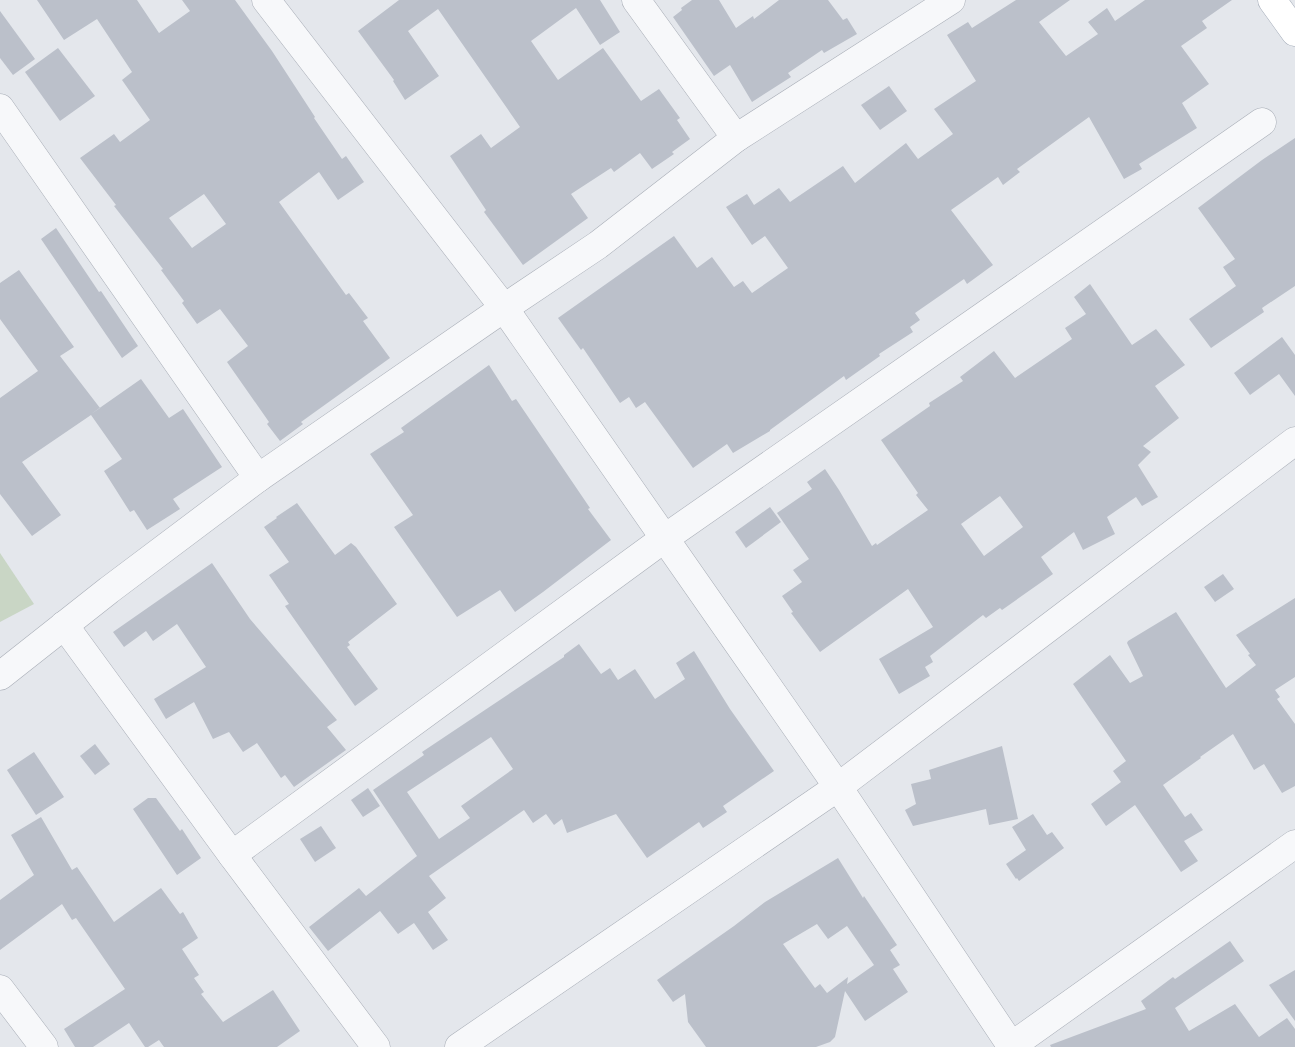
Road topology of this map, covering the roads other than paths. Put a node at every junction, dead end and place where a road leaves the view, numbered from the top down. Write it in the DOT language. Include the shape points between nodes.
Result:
graph roads {
  1 [pos="266,0"];
  2 [pos="636,0"];
  3 [pos="1272,0"];
  4 [pos="937,4"];
  5 [pos="1295,32"];
  6 [pos="0,108"];
  7 [pos="1262,122"];
  8 [pos="736,138"];
  9 [pos="504,308"];
  10 [pos="1295,441"];
  11 [pos="258,478"];
  12 [pos="664,538"];
  13 [pos="64,626"];
  14 [pos="0,676"];
  15 [pos="838,787"];
  16 [pos="1295,844"];
  17 [pos="232,855"];
  18 [pos="2,997"];
  19 [pos="44,1047"];
  20 [pos="376,1047"];
  21 [pos="460,1047"];
  22 [pos="1011,1047"];
  1 -- 9 [label="street"];
  2 -- 8 [label="street"];
  3 -- 5 [label="main road"];
  4 -- 8 [label="street"];
  6 -- 11 [label="street"];
  7 -- 12 [label="street"];
  8 -- 9 [label="street" via="598,245"];
  9 -- 11 [label="street"];
  9 -- 12 [label="street"];
  10 -- 15 [label="street"];
  11 -- 13 [label="street"];
  12 -- 15 [label="street"];
  12 -- 17 [label="street"];
  13 -- 14 [label="street"];
  13 -- 17 [label="street"];
  15 -- 21 [label="street"];
  15 -- 22 [label="street"];
  16 -- 22 [label="street"];
  17 -- 20 [label="street"];
  18 -- 19 [label="street"];
}
